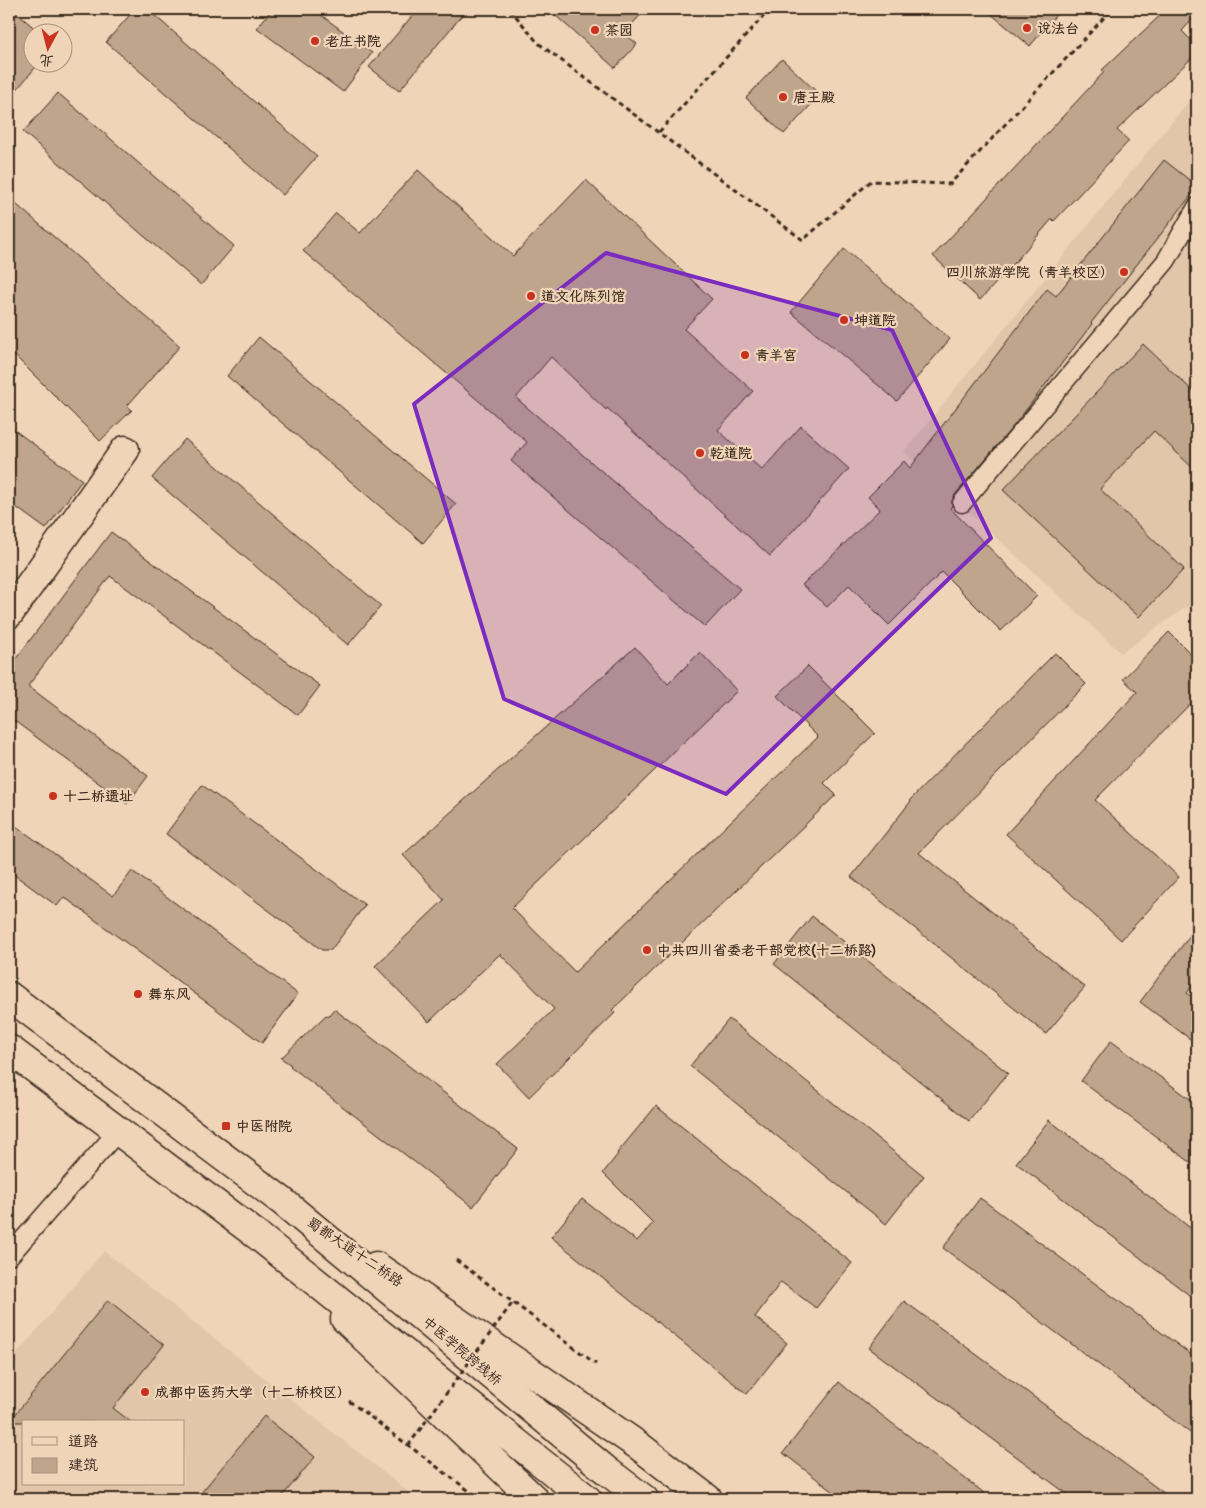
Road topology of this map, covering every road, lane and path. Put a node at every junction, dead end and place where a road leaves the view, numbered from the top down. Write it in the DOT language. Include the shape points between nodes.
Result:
graph roads {
  1 [pos="510,9"];
  2 [pos="770,9"];
  3 [pos="1110,9"];
  4 [pos="659,132"];
  5 [pos="1197,207"];
  6 [pos="125,450"];
  7 [pos="962,504"];
  8 [pos="9,614"];
  9 [pos="9,996"];
  10 [pos="9,1050"];
  11 [pos="118,1131"];
  12 [pos="282,1201"];
  13 [pos="257,1235"];
  14 [pos="9,1256"];
  15 [pos="456,1260"];
  16 [pos="513,1302"];
  17 [pos="596,1364"];
  18 [pos="349,1401"];
  19 [pos="408,1446"];
  20 [pos="480,1499"];
  21 [pos="532,1499"];
  22 [pos="587,1499"];
  23 [pos="644,1499"];
  24 [pos="708,1499"];
  1 -- 4 [label="path" via="538,43"];
  2 -- 4 [label="path"];
  3 -- 4 [label="path" via="950,184 871,181 803,240"];
  5 -- 7 [label="lane" via="1166,261"];
  6 -- 8 [label="main road"];
  9 -- 12 [label="main road, 蜀都大道十二桥路"];
  10 -- 11 [label="main road"];
  11 -- 13 [label="main road"];
  11 -- 14 [label="lane"];
  12 -- 23 [label="main road, 中医学院跨线桥" via="606,1471"];
  12 -- 24 [label="main road, 蜀都大道十二桥路" via="639,1446"];
  13 -- 21 [label="main road"];
  13 -- 22 [label="main road"];
  15 -- 16 [label="path"];
  16 -- 17 [label="path"];
  16 -- 19 [label="path, bridge"];
  18 -- 19 [label="path"];
  19 -- 20 [label="path"];
}
